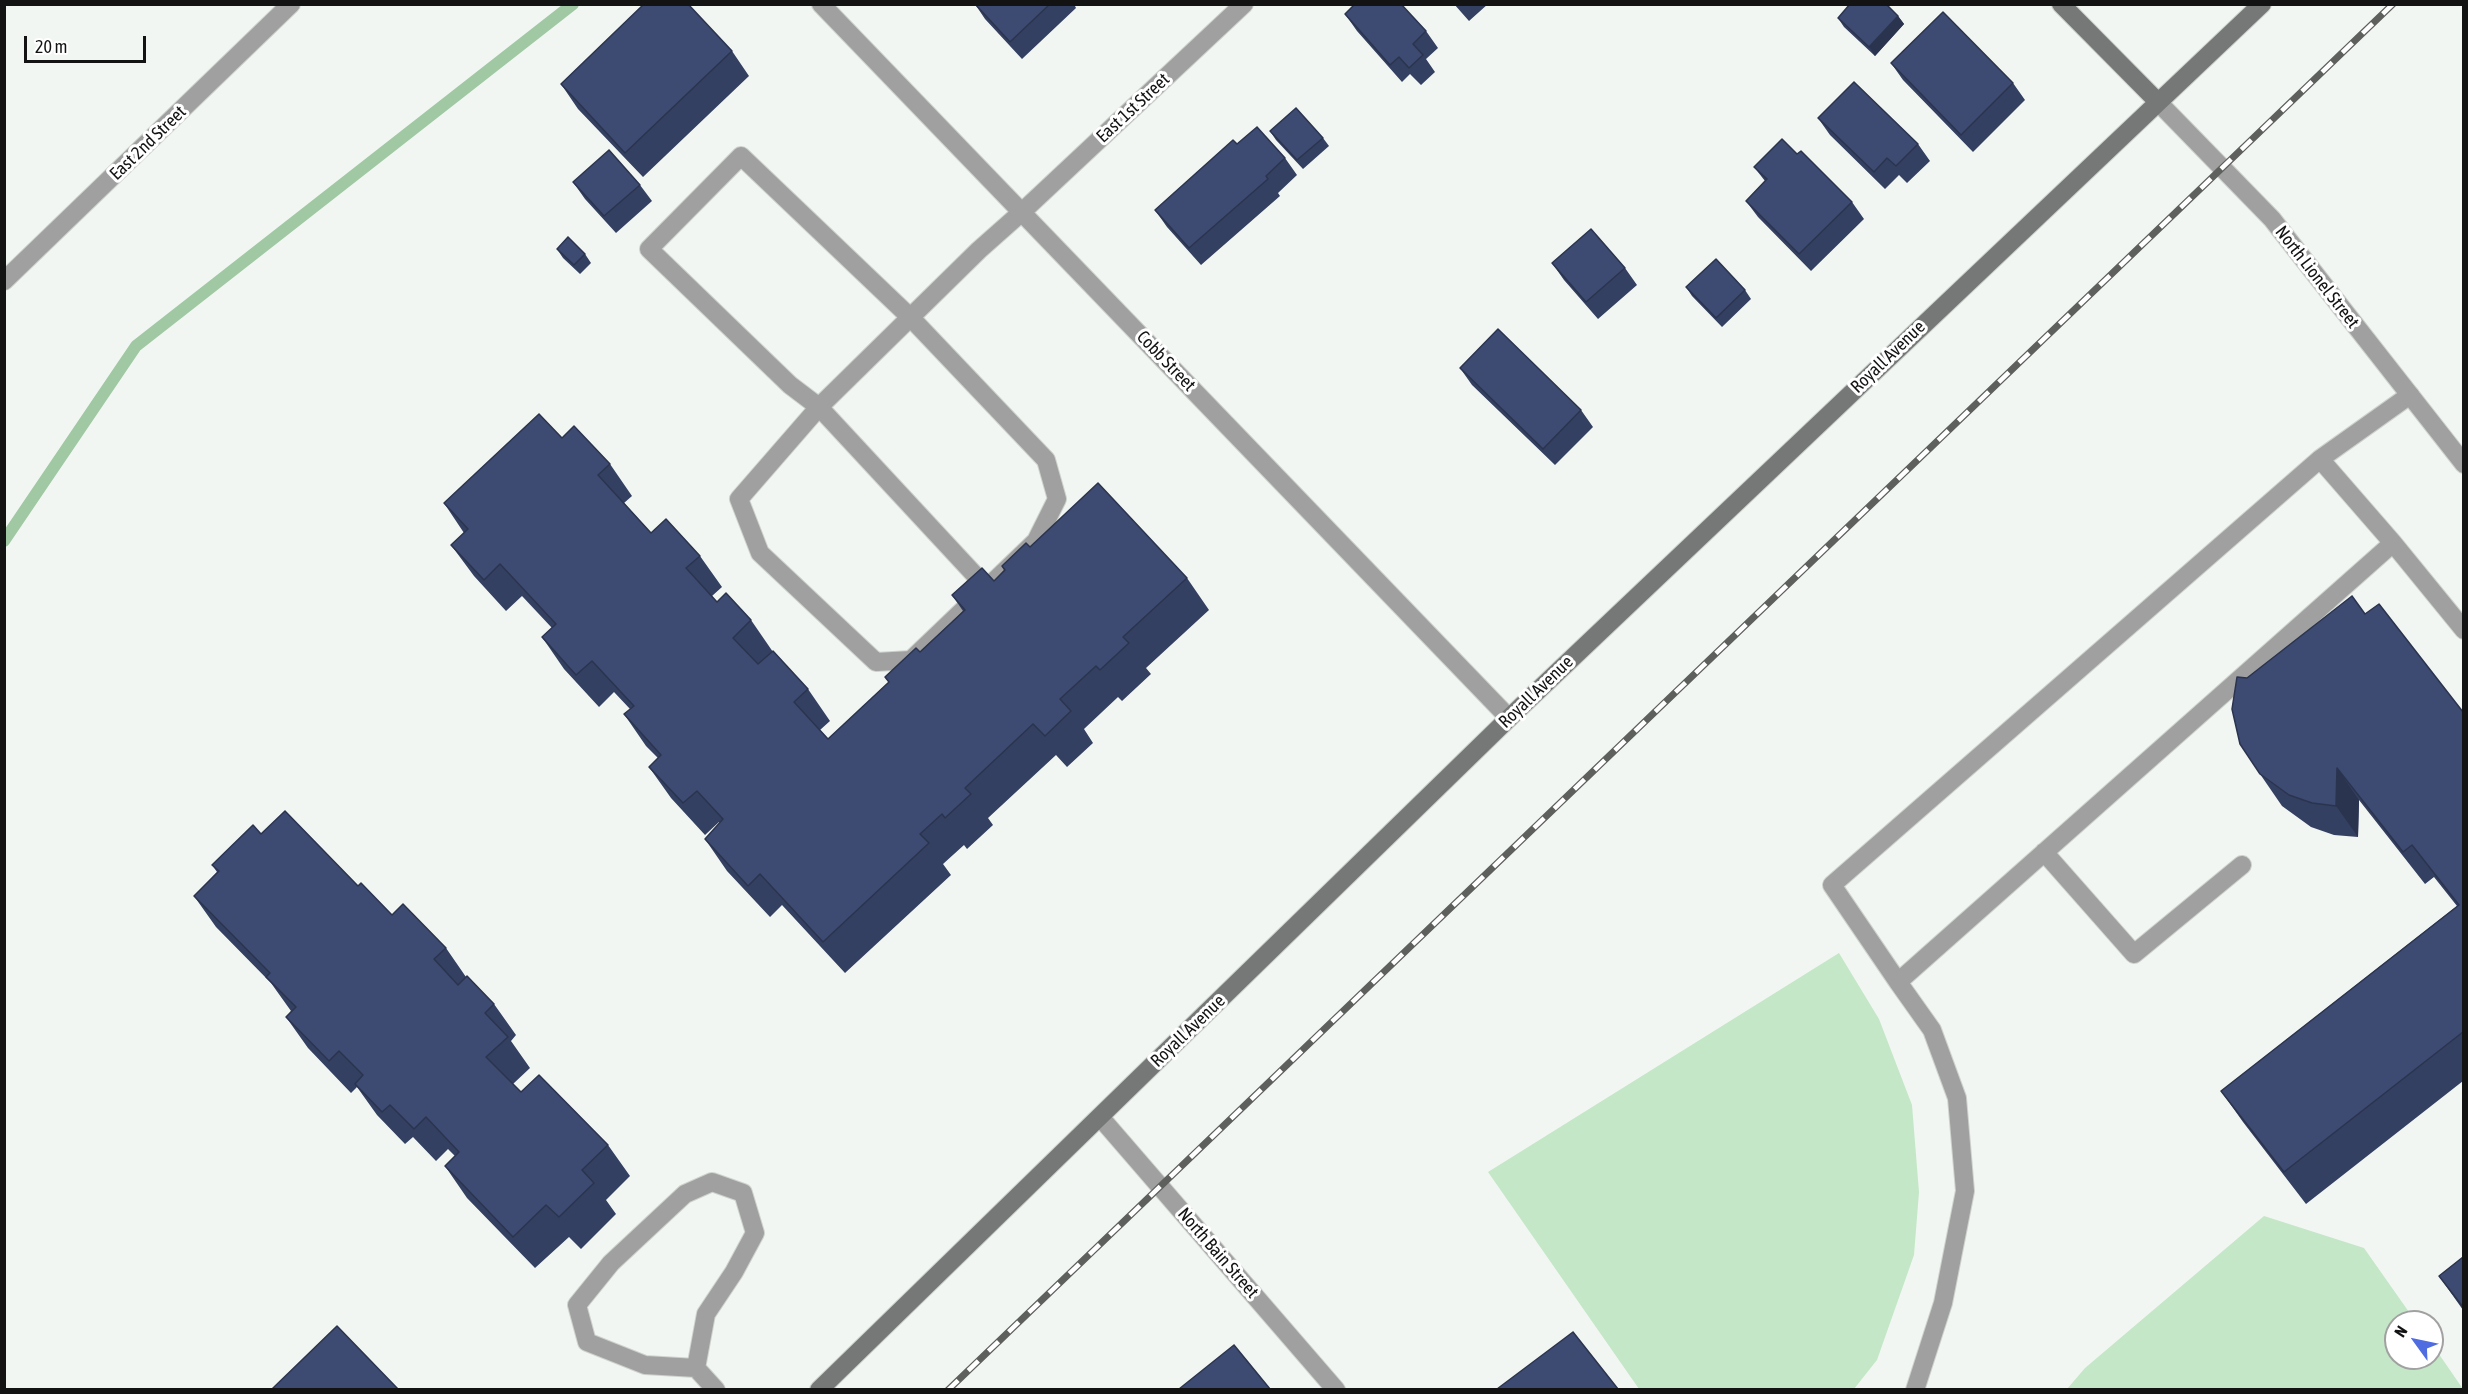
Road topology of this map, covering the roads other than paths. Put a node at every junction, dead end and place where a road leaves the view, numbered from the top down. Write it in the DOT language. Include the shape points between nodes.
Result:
graph roads {
  1 [pos="291,4"];
  2 [pos="821,4"];
  3 [pos="1244,4"];
  4 [pos="2061,4"];
  5 [pos="2262,4"];
  6 [pos="2157,102"];
  7 [pos="1023,211"];
  8 [pos="4,281"];
  9 [pos="911,318"];
  10 [pos="2410,395"];
  11 [pos="819,407"];
  12 [pos="2320,459"];
  13 [pos="2463,464"];
  14 [pos="2393,543"];
  15 [pos="987,588"];
  16 [pos="2463,630"];
  17 [pos="1509,718"];
  18 [pos="2044,852"];
  19 [pos="2242,865"];
  20 [pos="1898,982"];
  21 [pos="1100,1117"];
  22 [pos="696,1368"];
  23 [pos="716,1389"];
  24 [pos="819,1389"];
  25 [pos="1336,1389"];
  26 [pos="1915,1389"];
  1 -- 8 [label="street, East 2nd Street"];
  2 -- 7 [label="street, Cobb Street"];
  3 -- 7 [label="street, East 1st Street"];
  4 -- 6 [label="street"];
  5 -- 6 [label="street, Royall Avenue"];
  6 -- 10 [label="street, North Lionel Street" via="2272,219"];
  6 -- 17 [label="street, Royall Avenue"];
  7 -- 9 [label="street, East 1st Street"];
  7 -- 17 [label="street, Cobb Street"];
  9 -- 11 [label="street, East 1st Street"];
  9 -- 11 [label="street" via="741,156 649,249 790,385"];
  9 -- 15 [label="street" via="1046,460 1057,500 1036,541"];
  10 -- 12 [label="street"];
  10 -- 13 [label="street, North Lionel Street"];
  11 -- 15 [label="street"];
  11 -- 15 [label="street, East 1st Street" via="739,499 760,553 876,662 911,660"];
  12 -- 14 [label="street"];
  12 -- 20 [label="street" via="1832,885"];
  14 -- 16 [label="street"];
  14 -- 18 [label="street"];
  17 -- 21 [label="street, Royall Avenue"];
  18 -- 19 [label="street" via="2133,954"];
  18 -- 20 [label="street"];
  20 -- 26 [label="street" via="1932,1030 1957,1098 1965,1191 1943,1303"];
  21 -- 24 [label="street, Royall Avenue"];
  21 -- 25 [label="street, North Bain Street"];
  22 -- 22 [label="street" via="645,1365 588,1342 577,1305 611,1263 685,1194 712,1182 743,1193 755,1233 706,1314"];
  22 -- 23 [label="street"];
}
